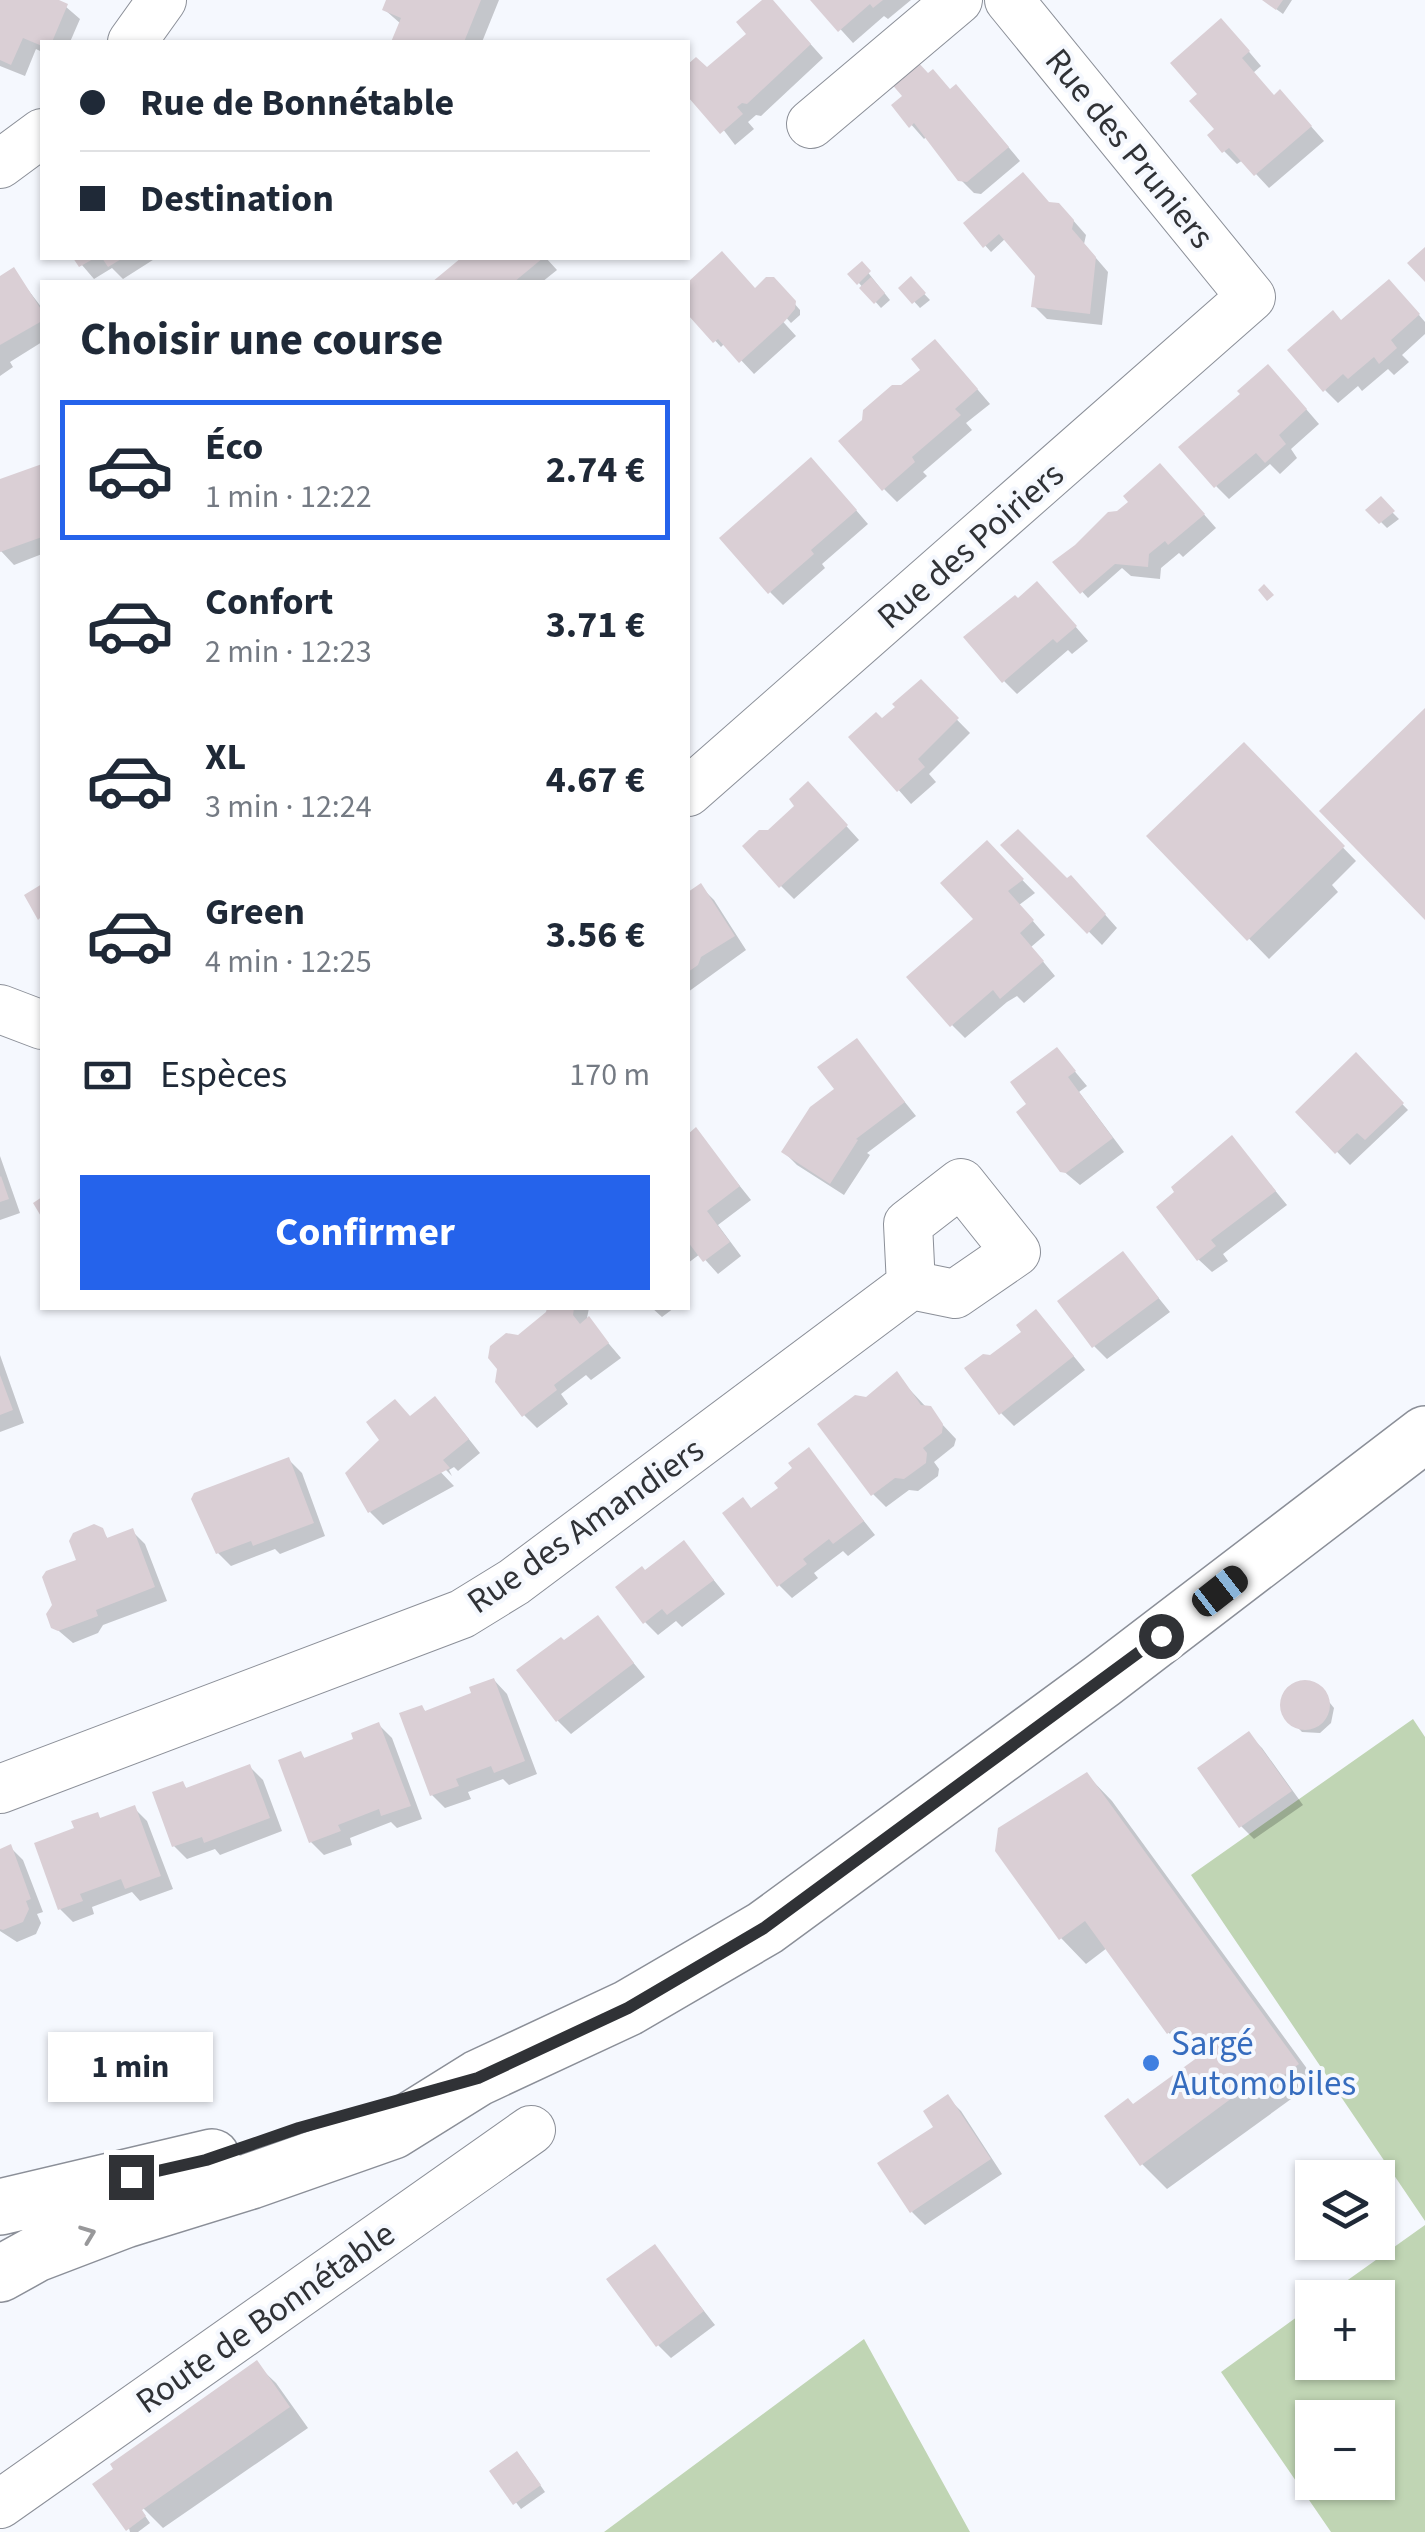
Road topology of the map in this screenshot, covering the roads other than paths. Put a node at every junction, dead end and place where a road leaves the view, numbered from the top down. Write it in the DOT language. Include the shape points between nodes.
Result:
graph roads {
  1 [pos="162,0"];
  2 [pos="958,0"];
  3 [pos="1009,0"];
  4 [pos="133,40"];
  5 [pos="811,124"];
  6 [pos="40,135"];
  7 [pos="0,164"];
  8 [pos="1252,297"];
  9 [pos="690,790"];
  10 [pos="0,1008"];
  11 [pos="40,1024"];
  12 [pos="912,1285"];
  13 [pos="1425,1434"];
  14 [pos="0,1789"];
  15 [pos="478,2078"];
  16 [pos="531,2130"];
  17 [pos="0,2208"];
  18 [pos="0,2274"];
  19 [pos="0,2504"];
  1 -- 4 [label="street"];
  2 -- 5 [label="street"];
  3 -- 8 [label="street, Rue des Pruniers"];
  6 -- 7 [label="street"];
  8 -- 9 [label="street, Rue des Poiriers"];
  10 -- 11 [label="street"];
  12 -- 14 [label="street, Rue des Amandiers" via="462,1614"];
  13 -- 15 [label="main road" via="764,1928 628,2008"];
  15 -- 17 [label="main road" via="206,2160"];
  18 -- 15 [label="main road, one-way" via="124,2220 393,2131"];
  16 -- 19 [label="street, Route de Bonnétable"];
}
